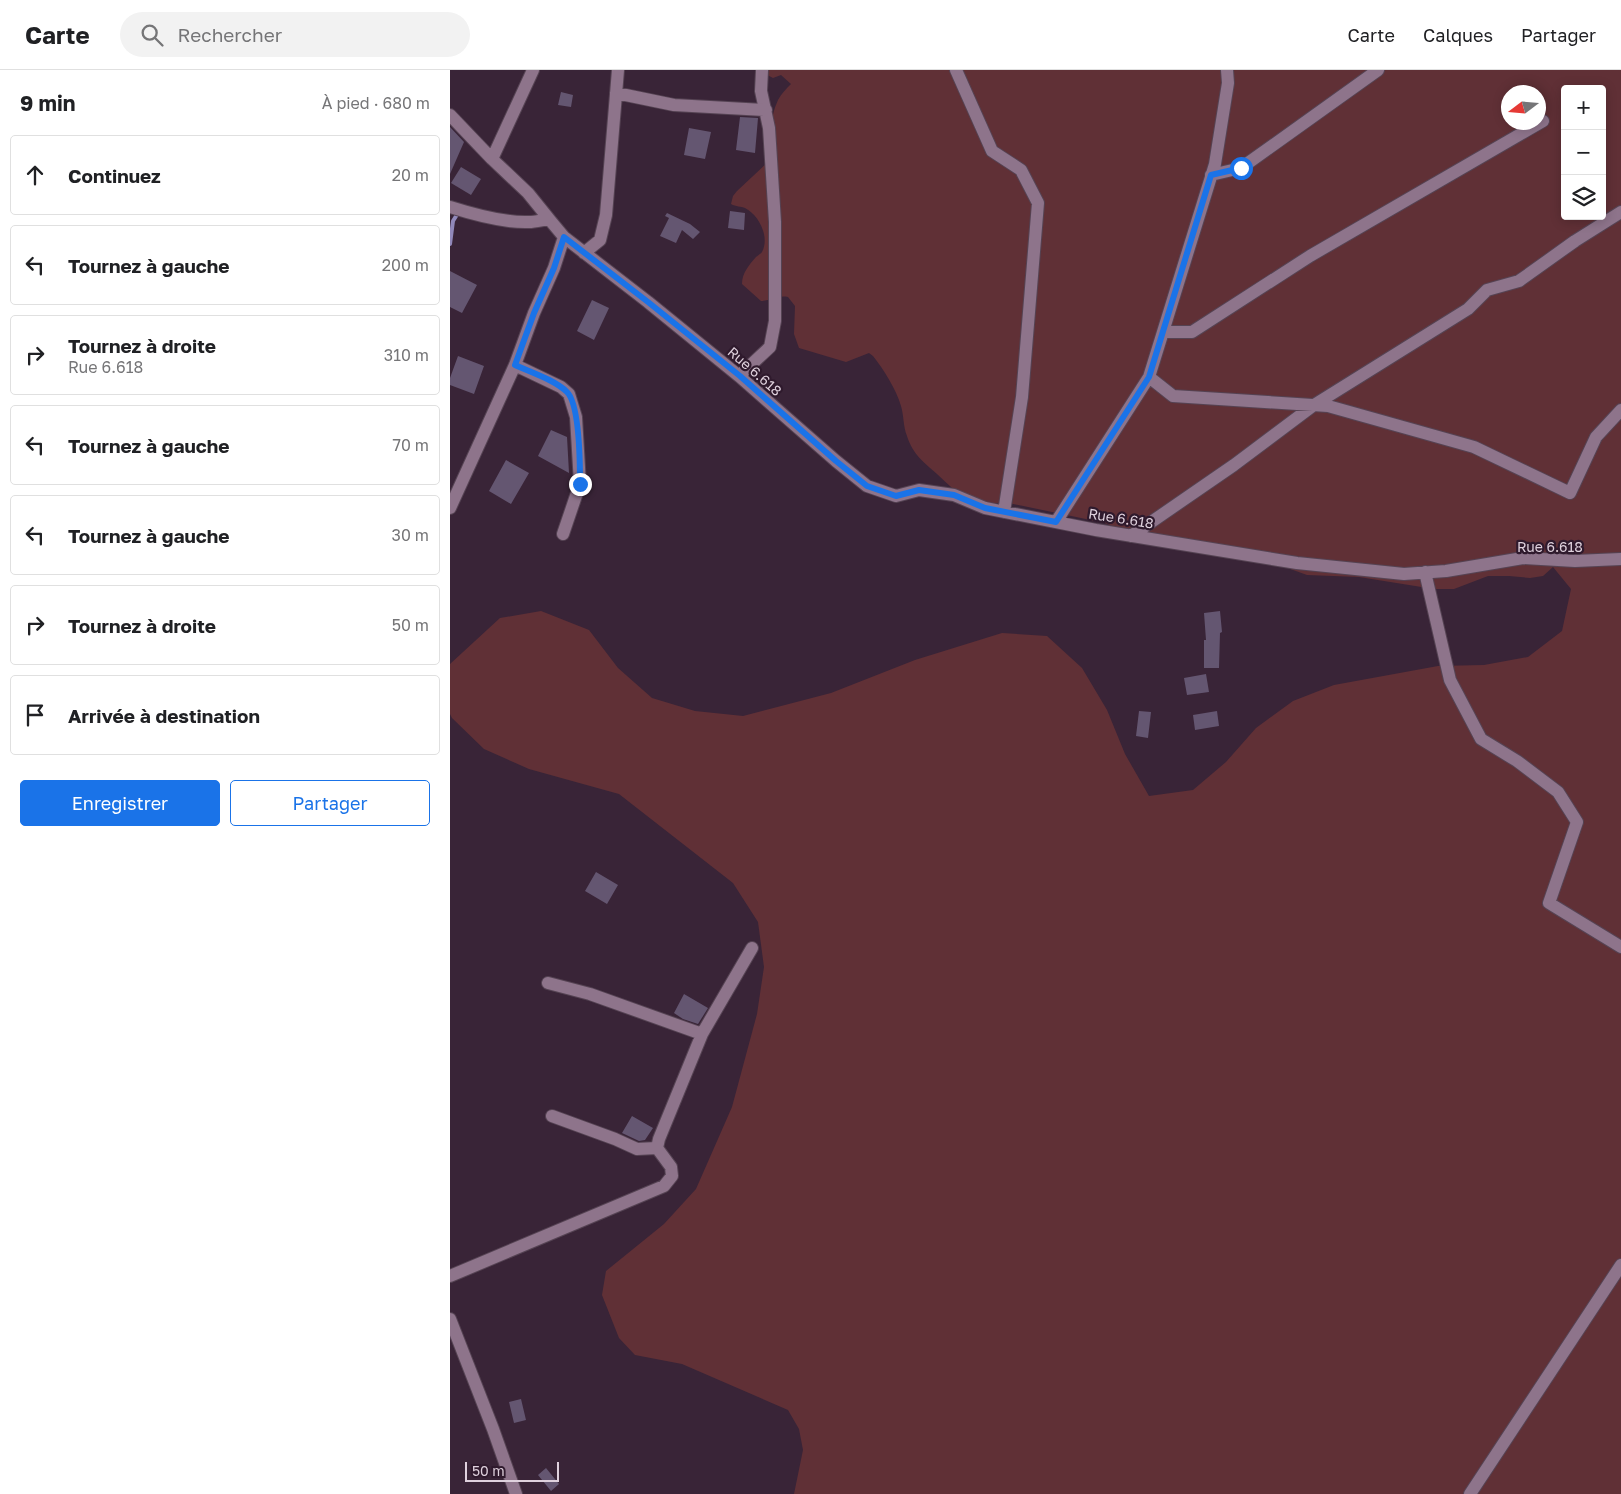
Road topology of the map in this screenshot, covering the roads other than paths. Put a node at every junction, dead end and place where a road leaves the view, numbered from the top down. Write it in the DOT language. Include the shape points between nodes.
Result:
graph roads {
  1 [pos="533,70"];
  2 [pos="618,70"];
  3 [pos="762,70"];
  4 [pos="956,70"];
  5 [pos="1228,70"];
  6 [pos="1378,70"];
  7 [pos="616,93"];
  8 [pos="766,110"];
  9 [pos="450,115"];
  10 [pos="1527,130"];
  11 [pos="492,159"];
  12 [pos="1211,175"];
  13 [pos="450,207"];
  14 [pos="1621,212"];
  15 [pos="549,219"];
  16 [pos="564,237"];
  17 [pos="584,253"];
  18 [pos="1163,332"];
  19 [pos="515,365"];
  20 [pos="740,376"];
  21 [pos="1149,377"];
  22 [pos="1314,406"];
  23 [pos="1621,410"];
  24 [pos="455,485"];
  25 [pos="450,508"];
  26 [pos="1004,512"];
  27 [pos="1056,522"];
  28 [pos="564,534"];
  29 [pos="1131,536"];
  30 [pos="1621,559"];
  31 [pos="1425,572"];
  32 [pos="752,948"];
  33 [pos="1621,948"];
  34 [pos="548,983"];
  35 [pos="702,1034"];
  36 [pos="552,1116"];
  37 [pos="657,1148"];
  38 [pos="1621,1265"];
  39 [pos="450,1276"];
  40 [pos="450,1319"];
  41 [pos="516,1494"];
  42 [pos="1470,1494"];
  1 -- 11 [label="street"];
  2 -- 7 [label="street"];
  3 -- 8 [label="street" via="761,91"];
  4 -- 26 [label="street" via="992,150 1021,170 1038,203 1022,397"];
  5 -- 12 [label="street"];
  6 -- 12 [label="street" via="1241,168"];
  7 -- 8 [label="street" via="674,105"];
  7 -- 17 [label="street" via="606,215 600,240"];
  8 -- 20 [label="street" via="775,222 775,321 770,347"];
  9 -- 11 [label="street, Rue 6.618"];
  10 -- 18 [label="street" via="1310,256 1192,332"];
  11 -- 15 [label="street, Rue 6.618" via="528,193"];
  12 -- 18 [label="street"];
  13 -- 15 [label="street" via="512,221"];
  14 -- 22 [label="street" via="1519,281 1487,290 1468,309"];
  15 -- 16 [label="street, Rue 6.618"];
  16 -- 17 [label="street, Rue 6.618"];
  16 -- 19 [label="street"];
  17 -- 20 [label="street, Rue 6.618"];
  18 -- 21 [label="street"];
  19 -- 24 [label="street"];
  19 -- 28 [label="street" via="561,387 569,394 576,417 580,484"];
  20 -- 26 [label="street, Rue 6.618" via="867,486 896,496 919,490 954,495"];
  21 -- 22 [label="street" via="1173,396"];
  21 -- 27 [label="street"];
  22 -- 23 [label="street" via="1328,406 1474,447 1570,493 1596,437"];
  22 -- 29 [label="street"];
  24 -- 25 [label="street"];
  26 -- 27 [label="street, Rue 6.618"];
  27 -- 29 [label="street, Rue 6.618"];
  29 -- 31 [label="street, Rue 6.618" via="1298,563 1404,574"];
  30 -- 31 [label="street, Rue 6.618" via="1523,558"];
  31 -- 33 [label="street" via="1450,680 1481,739 1558,792 1577,822 1549,903"];
  32 -- 35 [label="street"];
  34 -- 35 [label="street" via="590,994"];
  35 -- 37 [label="street"];
  36 -- 37 [label="street" via="637,1149"];
  37 -- 39 [label="street" via="671,1167 672,1176 664,1186"];
  38 -- 42 [label="street"];
  40 -- 41 [label="street"];
}
